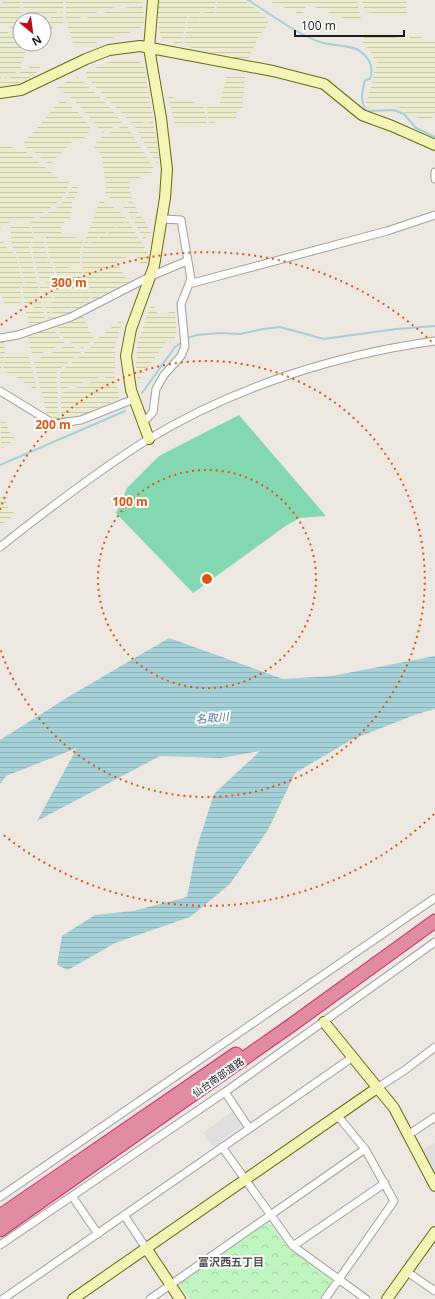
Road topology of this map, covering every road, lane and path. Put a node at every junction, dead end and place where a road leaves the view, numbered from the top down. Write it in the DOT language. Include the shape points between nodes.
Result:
graph roads {
  1 [pos="153,0"];
  2 [pos="149,48"];
  3 [pos="0,93"];
  4 [pos="435,146"];
  5 [pos="435,172"];
  6 [pos="435,179"];
  7 [pos="435,215"];
  8 [pos="163,219"];
  9 [pos="188,261"];
  10 [pos="151,276"];
  11 [pos="189,284"];
  12 [pos="0,338"];
  13 [pos="435,341"];
  14 [pos="0,391"];
  15 [pos="134,400"];
  16 [pos="142,424"];
  17 [pos="148,439"];
  18 [pos="0,546"];
  19 [pos="435,898"];
  20 [pos="435,916"];
  21 [pos="435,921"];
  22 [pos="435,942"];
  23 [pos="324,1022"];
  24 [pos="435,1047"];
  25 [pos="353,1057"];
  26 [pos="377,1088"];
  27 [pos="225,1092"];
  28 [pos="337,1115"];
  29 [pos="435,1117"];
  30 [pos="249,1128"];
  31 [pos="408,1135"];
  32 [pos="222,1147"];
  33 [pos="365,1149"];
  34 [pos="245,1179"];
  35 [pos="385,1183"];
  36 [pos="435,1186"];
  37 [pos="72,1196"];
  38 [pos="0,1197"];
  39 [pos="124,1215"];
  40 [pos="270,1215"];
  41 [pos="0,1216"];
  42 [pos="0,1230"];
  43 [pos="435,1232"];
  44 [pos="98,1234"];
  45 [pos="0,1245"];
  46 [pos="293,1246"];
  47 [pos="146,1248"];
  48 [pos="406,1271"];
  49 [pos="339,1280"];
  50 [pos="170,1285"];
  51 [pos="435,1291"];
  52 [pos="3,1299"];
  53 [pos="73,1299"];
  54 [pos="150,1299"];
  55 [pos="180,1299"];
  56 [pos="325,1299"];
  57 [pos="366,1299"];
  58 [pos="387,1299"];
  1 -- 2 [label="street"];
  2 -- 3 [label="street" via="124,47 109,50 21,90"];
  2 -- 4 [label="street" via="324,84 362,115"];
  2 -- 8 [label="street" via="161,118 166,170"];
  5 -- 6 [label="street"];
  7 -- 11 [label="street"];
  8 -- 9 [label="street" via="181,220"];
  8 -- 10 [label="street"];
  9 -- 10 [label="street"];
  9 -- 11 [label="street" via="191,279"];
  10 -- 12 [label="street" via="71,317 18,335"];
  10 -- 15 [label="street" via="131,329 126,356 127,375"];
  11 -- 16 [label="street" via="181,304 185,346 181,356 164,375 156,389 153,412"];
  13 -- 17 [label="street" via="343,359 268,382 210,407"];
  14 -- 15 [label="street" via="54,424 81,420"];
  15 -- 16 [label="street"];
  16 -- 17 [label="street"];
  17 -- 18 [label="street" via="75,488"];
  19 -- 38 [label="street"];
  20 -- 41 [label="highway, 仙台南部道路"];
  21 -- 42 [label="highway, 仙台南部道路"];
  22 -- 23 [label="street"];
  23 -- 25 [label="street"];
  23 -- 27 [label="street"];
  24 -- 26 [label="street"];
  25 -- 26 [label="street"];
  25 -- 30 [label="street"];
  26 -- 28 [label="street"];
  26 -- 31 [label="street" via="394,1108"];
  27 -- 30 [label="street"];
  27 -- 37 [label="street"];
  28 -- 33 [label="street"];
  28 -- 34 [label="street"];
  29 -- 31 [label="street"];
  30 -- 32 [label="street"];
  31 -- 36 [label="street"];
  32 -- 34 [label="street"];
  32 -- 39 [label="street"];
  33 -- 35 [label="street"];
  33 -- 40 [label="street"];
  34 -- 40 [label="street"];
  34 -- 47 [label="street"];
  35 -- 46 [label="street"];
  35 -- 49 [label="street" via="394,1201"];
  37 -- 44 [label="street"];
  37 -- 45 [label="street"];
  39 -- 44 [label="street"];
  39 -- 47 [label="street"];
  40 -- 46 [label="street"];
  40 -- 50 [label="street"];
  43 -- 48 [label="street"];
  44 -- 52 [label="street"];
  46 -- 49 [label="street"];
  47 -- 50 [label="street"];
  47 -- 53 [label="street"];
  48 -- 51 [label="street"];
  48 -- 58 [label="street"];
  49 -- 56 [label="street"];
  49 -- 57 [label="street"];
  50 -- 54 [label="street"];
  50 -- 55 [label="street"];
}
